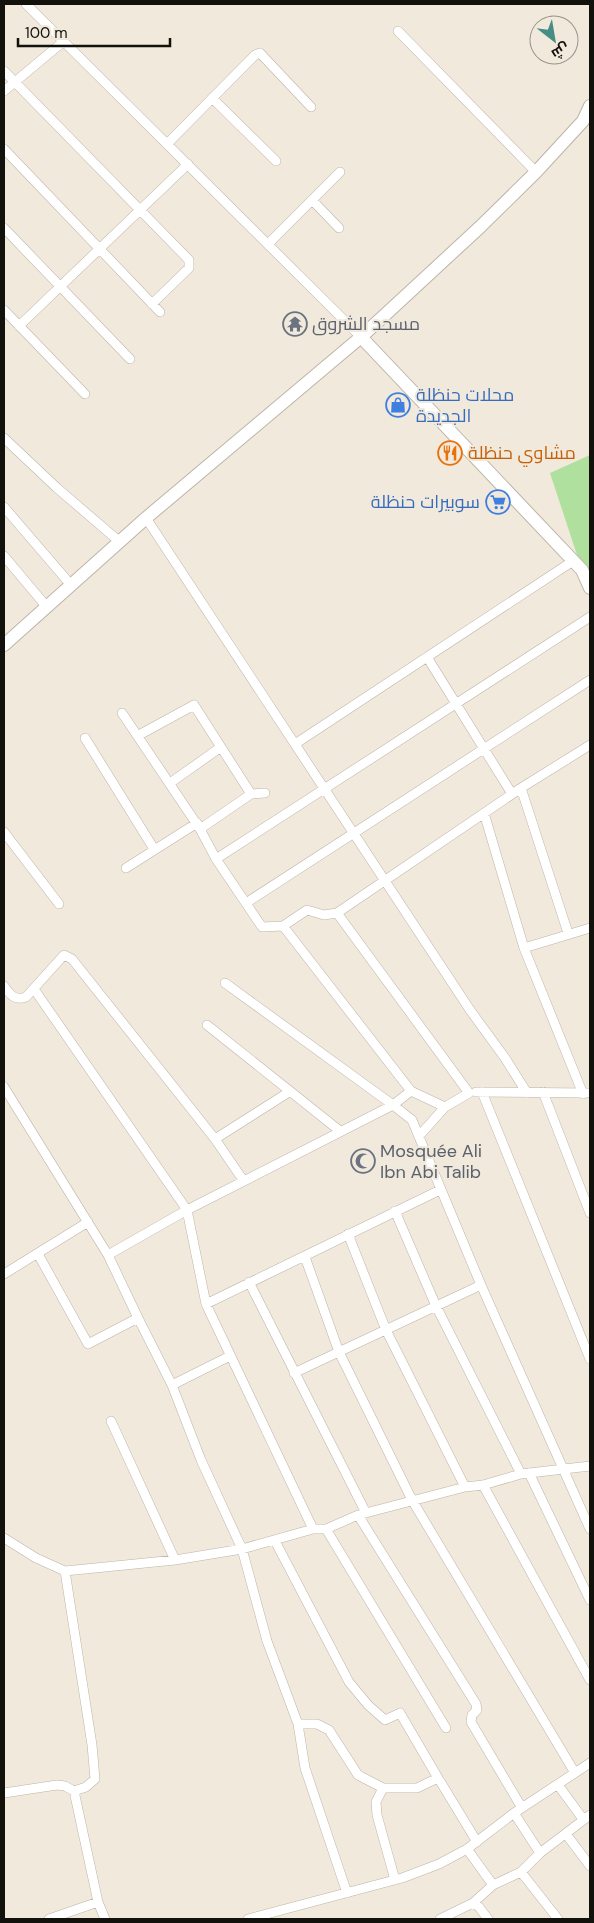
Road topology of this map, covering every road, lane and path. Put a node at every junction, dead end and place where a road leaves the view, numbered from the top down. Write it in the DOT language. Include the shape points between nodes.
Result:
graph roads {
  1 [pos="26,4"];
  2 [pos="398,31"];
  3 [pos="64,41"];
  4 [pos="4,71"];
  5 [pos="15,82"];
  6 [pos="4,90"];
  7 [pos="212,98"];
  8 [pos="590,106"];
  9 [pos="311,107"];
  10 [pos="587,125"];
  11 [pos="167,144"];
  12 [pos="4,149"];
  13 [pos="276,161"];
  14 [pos="188,164"];
  15 [pos="340,172"];
  16 [pos="536,172"];
  17 [pos="312,200"];
  18 [pos="140,209"];
  19 [pos="4,228"];
  20 [pos="339,228"];
  21 [pos="268,244"];
  22 [pos="99,250"];
  23 [pos="60,286"];
  24 [pos="152,304"];
  25 [pos="4,310"];
  26 [pos="160,312"];
  27 [pos="19,326"];
  28 [pos="361,338"];
  29 [pos="130,359"];
  30 [pos="85,394"];
  31 [pos="4,438"];
  32 [pos="4,507"];
  33 [pos="146,518"];
  34 [pos="120,542"];
  35 [pos="4,556"];
  36 [pos="574,562"];
  37 [pos="71,585"];
  38 [pos="590,588"];
  39 [pos="46,606"];
  40 [pos="590,616"];
  41 [pos="4,643"];
  42 [pos="428,657"];
  43 [pos="590,680"];
  44 [pos="456,703"];
  45 [pos="122,713"];
  46 [pos="139,736"];
  47 [pos="85,738"];
  48 [pos="295,744"];
  49 [pos="590,745"];
  50 [pos="221,747"];
  51 [pos="484,749"];
  52 [pos="170,783"];
  53 [pos="326,788"];
  54 [pos="521,788"];
  55 [pos="251,794"];
  56 [pos="265,794"];
  57 [pos="512,794"];
  58 [pos="484,813"];
  59 [pos="198,826"];
  60 [pos="4,832"];
  61 [pos="354,834"];
  62 [pos="154,849"];
  63 [pos="216,859"];
  64 [pos="126,868"];
  65 [pos="384,881"];
  66 [pos="246,903"];
  67 [pos="59,904"];
  68 [pos="337,913"];
  69 [pos="283,926"];
  70 [pos="590,928"];
  71 [pos="568,933"];
  72 [pos="524,948"];
  73 [pos="225,983"];
  74 [pos="4,986"];
  75 [pos="34,989"];
  76 [pos="207,1025"];
  77 [pos="4,1087"];
  78 [pos="411,1091"];
  79 [pos="289,1092"];
  80 [pos="482,1092"];
  81 [pos="527,1092"];
  82 [pos="543,1092"];
  83 [pos="586,1093"];
  84 [pos="468,1094"];
  85 [pos="393,1105"];
  86 [pos="445,1106"];
  87 [pos="340,1132"];
  88 [pos="419,1136"];
  89 [pos="215,1139"];
  90 [pos="243,1180"];
  91 [pos="440,1190"];
  92 [pos="187,1210"];
  93 [pos="395,1211"];
  94 [pos="590,1213"];
  95 [pos="88,1222"];
  96 [pos="348,1234"];
  97 [pos="38,1254"];
  98 [pos="108,1255"];
  99 [pos="305,1257"];
  100 [pos="4,1274"];
  101 [pos="249,1282"];
  102 [pos="481,1285"];
  103 [pos="206,1304"];
  104 [pos="436,1306"];
  105 [pos="138,1318"];
  106 [pos="386,1330"];
  107 [pos="339,1352"];
  108 [pos="230,1356"];
  109 [pos="590,1359"];
  110 [pos="294,1373"];
  111 [pos="172,1385"];
  112 [pos="111,1421"];
  113 [pos="590,1466"];
  114 [pos="562,1468"];
  115 [pos="525,1474"];
  116 [pos="483,1484"];
  117 [pos="465,1487"];
  118 [pos="412,1500"];
  119 [pos="362,1514"];
  120 [pos="326,1528"];
  121 [pos="314,1529"];
  122 [pos="590,1529"];
  123 [pos="4,1538"];
  124 [pos="275,1541"];
  125 [pos="242,1549"];
  126 [pos="175,1560"];
  127 [pos="65,1571"];
  128 [pos="590,1600"];
  129 [pos="590,1680"];
  130 [pos="298,1724"];
  131 [pos="446,1728"];
  132 [pos="590,1764"];
  133 [pos="575,1773"];
  134 [pos="440,1781"];
  135 [pos="558,1784"];
  136 [pos="383,1788"];
  137 [pos="74,1791"];
  138 [pos="4,1793"];
  139 [pos="518,1810"];
  140 [pos="587,1817"];
  141 [pos="566,1834"];
  142 [pos="476,1842"];
  143 [pos="467,1849"];
  144 [pos="540,1853"];
  145 [pos="590,1866"];
  146 [pos="521,1872"];
  147 [pos="395,1880"];
  148 [pos="494,1885"];
  149 [pos="347,1893"];
  150 [pos="98,1902"];
  151 [pos="476,1905"];
  152 [pos="49,1919"];
  153 [pos="105,1919"];
  154 [pos="248,1919"];
  155 [pos="440,1919"];
  156 [pos="482,1919"];
  157 [pos="488,1919"];
  158 [pos="558,1919"];
  1 -- 3 [label="street"];
  2 -- 16 [label="street"];
  3 -- 5 [label="street"];
  3 -- 11 [label="street"];
  4 -- 5 [label="street"];
  5 -- 6 [label="street"];
  5 -- 18 [label="street"];
  7 -- 9 [label="street" via="260,53"];
  7 -- 11 [label="street"];
  7 -- 13 [label="street"];
  8 -- 10 [label="street"];
  10 -- 16 [label="street"];
  11 -- 14 [label="street"];
  12 -- 22 [label="street"];
  14 -- 18 [label="street"];
  14 -- 21 [label="street"];
  15 -- 17 [label="street"];
  16 -- 28 [label="street"];
  17 -- 20 [label="street"];
  17 -- 21 [label="street"];
  18 -- 22 [label="street"];
  18 -- 24 [label="street" via="191,264"];
  19 -- 23 [label="street"];
  21 -- 28 [label="street"];
  22 -- 23 [label="street"];
  22 -- 24 [label="street"];
  23 -- 27 [label="street"];
  23 -- 29 [label="street"];
  24 -- 26 [label="street"];
  25 -- 27 [label="street"];
  27 -- 30 [label="street"];
  28 -- 33 [label="street"];
  28 -- 36 [label="street"];
  31 -- 34 [label="street"];
  32 -- 37 [label="street"];
  33 -- 34 [label="street"];
  33 -- 48 [label="street"];
  34 -- 37 [label="street"];
  35 -- 39 [label="street"];
  36 -- 38 [label="street" via="582,570"];
  36 -- 42 [label="street"];
  37 -- 39 [label="street"];
  39 -- 41 [label="street"];
  40 -- 44 [label="street"];
  42 -- 44 [label="street"];
  42 -- 48 [label="street"];
  43 -- 51 [label="street"];
  44 -- 51 [label="street"];
  44 -- 53 [label="street"];
  45 -- 46 [label="street"];
  46 -- 50 [label="street" via="194,705"];
  46 -- 52 [label="street"];
  47 -- 62 [label="street"];
  48 -- 53 [label="street"];
  49 -- 54 [label="street"];
  50 -- 52 [label="street"];
  50 -- 55 [label="street"];
  51 -- 57 [label="street"];
  51 -- 61 [label="street"];
  52 -- 59 [label="street"];
  53 -- 61 [label="street"];
  53 -- 63 [label="street"];
  54 -- 57 [label="street"];
  54 -- 71 [label="street"];
  55 -- 56 [label="street"];
  55 -- 59 [label="street"];
  57 -- 58 [label="street"];
  58 -- 65 [label="street"];
  58 -- 72 [label="street"];
  59 -- 62 [label="street"];
  59 -- 63 [label="street"];
  60 -- 67 [label="street"];
  61 -- 65 [label="street"];
  61 -- 66 [label="street"];
  62 -- 64 [label="street"];
  63 -- 66 [label="street"];
  65 -- 68 [label="street"];
  65 -- 81 [label="street"];
  66 -- 69 [label="street" via="262,927"];
  68 -- 69 [label="street" via="324,915 308,910"];
  68 -- 84 [label="street"];
  69 -- 78 [label="street"];
  70 -- 71 [label="street"];
  71 -- 72 [label="street"];
  72 -- 83 [label="street"];
  73 -- 85 [label="street"];
  74 -- 75 [label="street" via="12,997 20,999"];
  75 -- 89 [label="street" via="64,955 72,959"];
  75 -- 92 [label="street"];
  76 -- 79 [label="street"];
  77 -- 95 [label="street"];
  78 -- 85 [label="street"];
  78 -- 86 [label="street"];
  79 -- 87 [label="street"];
  79 -- 89 [label="street"];
  80 -- 81 [label="street"];
  80 -- 84 [label="street"];
  80 -- 109 [label="street"];
  81 -- 82 [label="street"];
  82 -- 83 [label="street"];
  82 -- 94 [label="street"];
  84 -- 86 [label="street"];
  85 -- 87 [label="street"];
  85 -- 88 [label="street" via="412,1120"];
  86 -- 88 [label="street"];
  87 -- 90 [label="street"];
  88 -- 91 [label="street"];
  89 -- 90 [label="street"];
  90 -- 92 [label="street"];
  91 -- 93 [label="street"];
  91 -- 102 [label="street"];
  92 -- 98 [label="street"];
  92 -- 103 [label="street"];
  93 -- 96 [label="street"];
  93 -- 104 [label="street"];
  95 -- 97 [label="street"];
  95 -- 98 [label="street"];
  96 -- 99 [label="street"];
  96 -- 106 [label="street"];
  97 -- 100 [label="street"];
  97 -- 105 [label="street" via="88,1344"];
  98 -- 105 [label="street"];
  99 -- 101 [label="street"];
  99 -- 107 [label="street"];
  101 -- 103 [label="street"];
  101 -- 110 [label="street"];
  102 -- 104 [label="street"];
  102 -- 114 [label="street"];
  103 -- 108 [label="street"];
  104 -- 106 [label="street"];
  104 -- 115 [label="street"];
  105 -- 111 [label="street"];
  106 -- 107 [label="street"];
  106 -- 117 [label="street"];
  107 -- 110 [label="street"];
  107 -- 118 [label="street"];
  108 -- 111 [label="street"];
  108 -- 121 [label="street"];
  110 -- 119 [label="street"];
  111 -- 125 [label="street" via="200,1460"];
  112 -- 126 [label="street"];
  113 -- 114 [label="street"];
  114 -- 115 [label="street"];
  114 -- 122 [label="street"];
  115 -- 116 [label="street"];
  115 -- 128 [label="street"];
  116 -- 117 [label="street"];
  116 -- 129 [label="street"];
  117 -- 118 [label="street"];
  118 -- 119 [label="street"];
  118 -- 133 [label="street"];
  119 -- 120 [label="street"];
  119 -- 139 [label="street" via="477,1707 471,1722"];
  120 -- 121 [label="street"];
  120 -- 131 [label="street"];
  121 -- 124 [label="street"];
  123 -- 127 [label="street"];
  124 -- 125 [label="street"];
  124 -- 136 [label="street" via="349,1682 385,1720 400,1713 438,1778 417,1788"];
  125 -- 126 [label="street"];
  125 -- 130 [label="street" via="268,1641"];
  126 -- 127 [label="street"];
  127 -- 137 [label="street" via="96,1770 95,1779"];
  130 -- 136 [label="street" via="317,1724 329,1730 358,1775"];
  130 -- 149 [label="street" via="305,1768"];
  132 -- 133 [label="street"];
  133 -- 135 [label="street"];
  134 -- 142 [label="street"];
  135 -- 139 [label="street"];
  135 -- 140 [label="street"];
  136 -- 147 [label="street" via="376,1802"];
  137 -- 138 [label="street" via="56,1785"];
  137 -- 150 [label="street"];
  139 -- 142 [label="street"];
  139 -- 144 [label="street"];
  140 -- 141 [label="street"];
  141 -- 144 [label="street"];
  141 -- 145 [label="street"];
  142 -- 143 [label="street"];
  143 -- 147 [label="street" via="439,1864"];
  143 -- 148 [label="street"];
  144 -- 146 [label="street"];
  146 -- 148 [label="street"];
  146 -- 158 [label="street"];
  147 -- 149 [label="street"];
  148 -- 151 [label="street"];
  149 -- 154 [label="street"];
  150 -- 152 [label="street"];
  150 -- 153 [label="street"];
  151 -- 155 [label="street"];
  151 -- 156 [label="street"];
  151 -- 157 [label="street"];
}
